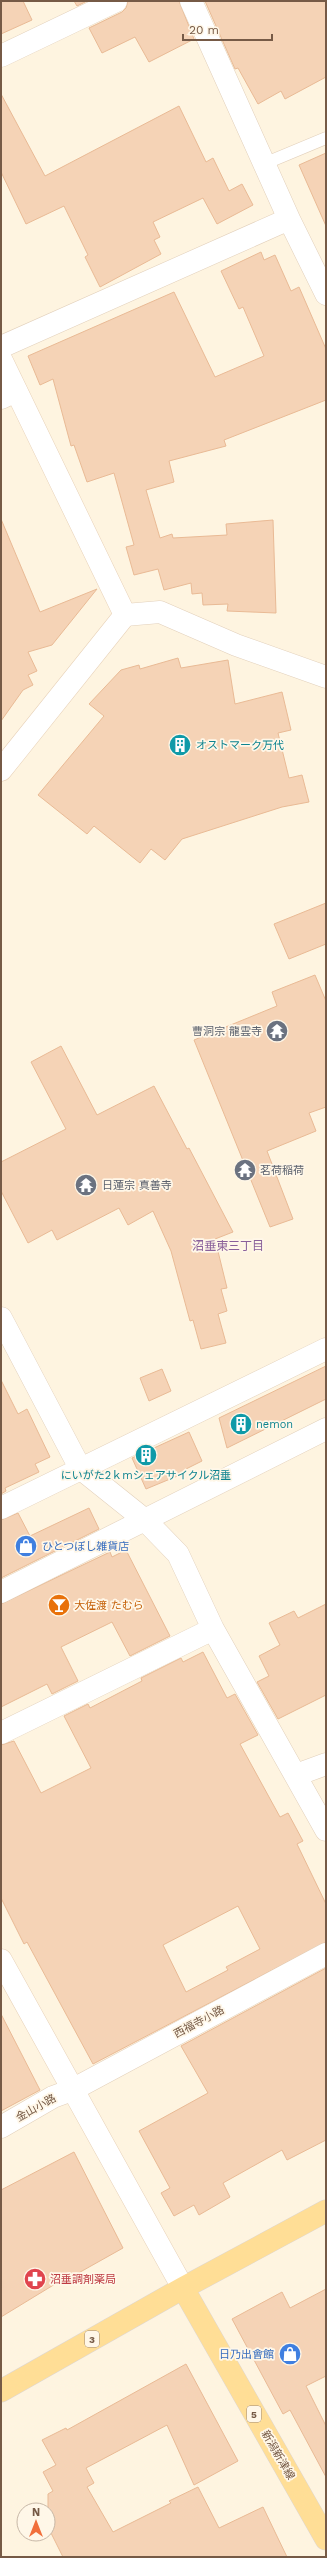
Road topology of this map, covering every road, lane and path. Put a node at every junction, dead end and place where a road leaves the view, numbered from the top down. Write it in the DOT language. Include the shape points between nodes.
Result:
graph roads {
  1 [pos="191,1"];
  2 [pos="106,3"];
  3 [pos="1,56"];
  4 [pos="326,138"];
  5 [pos="266,163"];
  6 [pos="289,219"];
  7 [pos="326,294"];
  8 [pos="1,347"];
  9 [pos="1,359"];
  10 [pos="9,394"];
  11 [pos="125,615"];
  12 [pos="326,677"];
  13 [pos="3,761"];
  14 [pos="1,1318"];
  15 [pos="326,1349"];
  16 [pos="326,1429"];
  17 [pos="80,1468"];
  18 [pos="1,1508"];
  19 [pos="145,1520"];
  20 [pos="1,1592"];
  21 [pos="213,1629"];
  22 [pos="1,1733"];
  23 [pos="326,1764"];
  24 [pos="296,1775"];
  25 [pos="326,1830"];
  26 [pos="326,1954"];
  27 [pos="1,1960"];
  28 [pos="72,2090"];
  29 [pos="1,2127"];
  30 [pos="326,2211"];
  31 [pos="183,2288"];
  32 [pos="1,2391"];
  33 [pos="326,2539"];
  1 -- 5 [label="street"];
  2 -- 3 [label="street"];
  4 -- 5 [label="lane"];
  5 -- 6 [label="street"];
  6 -- 7 [label="street"];
  6 -- 8 [label="street"];
  9 -- 10 [label="street"];
  10 -- 11 [label="street"];
  11 -- 12 [label="street" via="160,612 236,645"];
  11 -- 13 [label="street"];
  14 -- 17 [label="street"];
  15 -- 17 [label="street"];
  16 -- 19 [label="street"];
  17 -- 18 [label="street"];
  17 -- 19 [label="street"];
  19 -- 20 [label="street"];
  19 -- 21 [label="street" via="178,1554"];
  21 -- 22 [label="street"];
  21 -- 24 [label="street"];
  23 -- 24 [label="street"];
  24 -- 25 [label="street"];
  26 -- 28 [label="street, 西福寺小路"];
  27 -- 28 [label="street"];
  28 -- 29 [label="street, 金山小路" via="54,2097"];
  28 -- 31 [label="street"];
  30 -- 31 [label="main road, 3"];
  31 -- 32 [label="main road, 3"];
  31 -- 33 [label="main road, 新潟新津線 / 5"];
}
